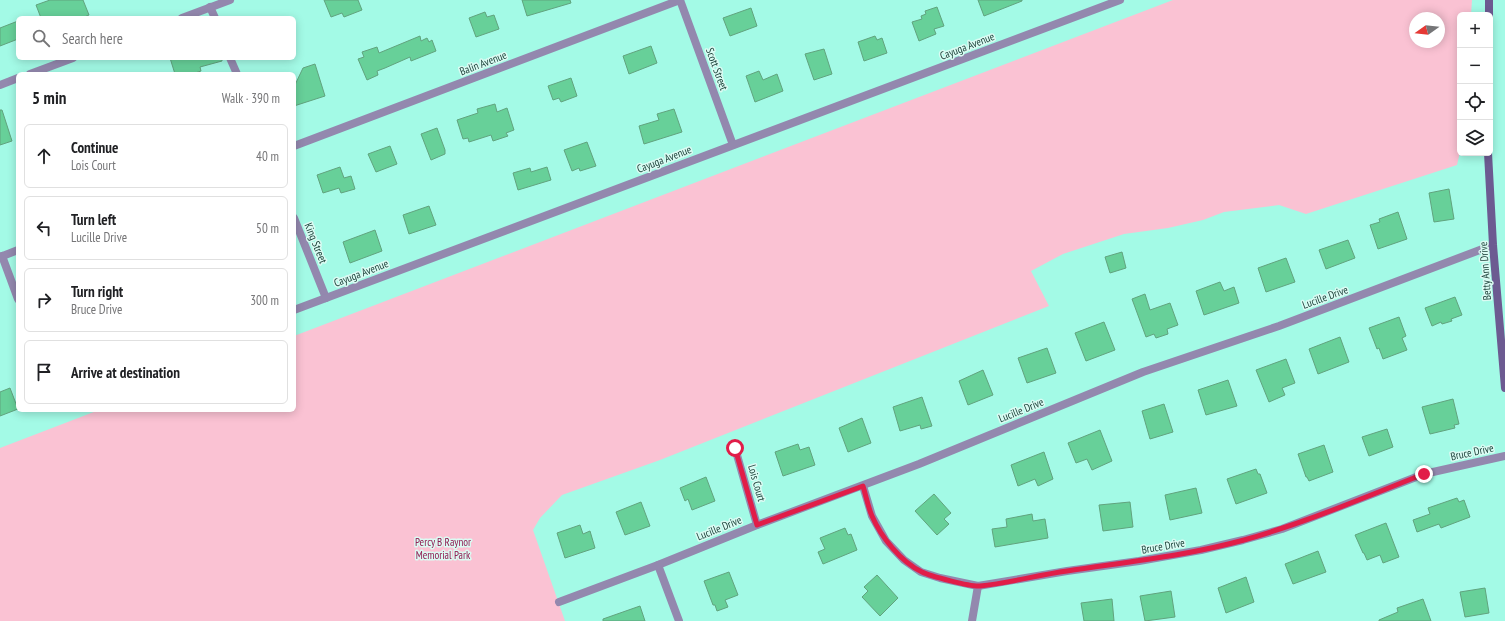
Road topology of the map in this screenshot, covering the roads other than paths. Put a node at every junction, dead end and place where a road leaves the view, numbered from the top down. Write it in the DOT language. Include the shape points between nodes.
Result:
graph roads {
  1 [pos="230,0"];
  2 [pos="680,0"];
  3 [pos="1120,0"];
  4 [pos="1490,0"];
  5 [pos="210,8"];
  6 [pos="1489,12"];
  7 [pos="188,16"];
  8 [pos="213,16"];
  9 [pos="68,60"];
  10 [pos="231,60"];
  11 [pos="35,72"];
  12 [pos="236,72"];
  13 [pos="16,79"];
  14 [pos="0,85"];
  15 [pos="296,145"];
  16 [pos="733,145"];
  17 [pos="1488,156"];
  18 [pos="296,223"];
  19 [pos="1493,245"];
  20 [pos="16,251"];
  21 [pos="1,257"];
  22 [pos="16,294"];
  23 [pos="326,298"];
  24 [pos="296,309"];
  25 [pos="1505,388"];
  26 [pos="735,448"];
  27 [pos="1505,456"];
  28 [pos="863,486"];
  29 [pos="757,525"];
  30 [pos="658,565"];
  31 [pos="978,586"];
  32 [pos="559,602"];
  33 [pos="679,621"];
  34 [pos="972,621"];
  1 -- 5 [label="street"];
  2 -- 15 [label="street, Balin Avenue"];
  2 -- 16 [label="street, Scott Street"];
  3 -- 16 [label="street, Cayuga Avenue"];
  4 -- 6 [label="street"];
  5 -- 7 [label="street"];
  5 -- 8 [label="street"];
  9 -- 11 [label="street"];
  10 -- 12 [label="street"];
  13 -- 14 [label="street"];
  16 -- 23 [label="street, Cayuga Avenue"];
  17 -- 19 [label="street, Betty Ann Drive"];
  18 -- 23 [label="street, King Street"];
  19 -- 25 [label="street, Betty Ann Drive"];
  19 -- 28 [label="street, Lucille Drive" via="1279,326 1143,372"];
  20 -- 21 [label="street"];
  21 -- 22 [label="street"];
  23 -- 24 [label="street, Cayuga Avenue"];
  26 -- 29 [label="street, Lois Court"];
  27 -- 31 [label="street, Bruce Drive" via="1424,474 1282,529 1243,540 1139,561"];
  28 -- 29 [label="street, Lucille Drive"];
  28 -- 31 [label="street, Bruce Drive" via="872,516 886,541 904,560 921,572"];
  29 -- 30 [label="street, Lucille Drive"];
  30 -- 32 [label="street, Lucille Drive"];
  30 -- 33 [label="street"];
  31 -- 34 [label="street"];
}
